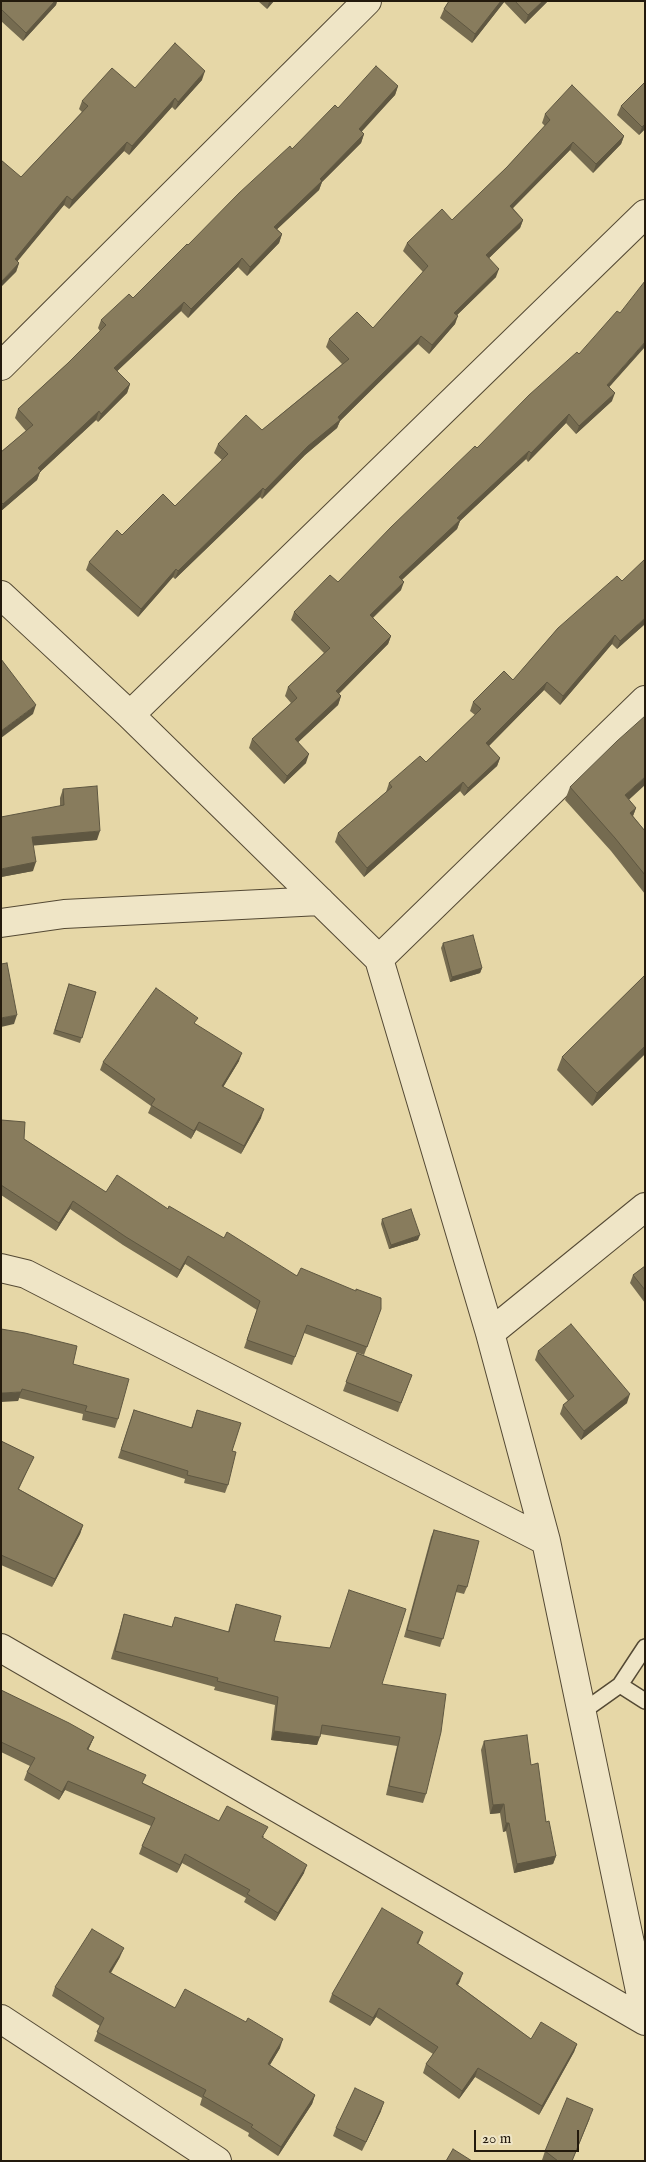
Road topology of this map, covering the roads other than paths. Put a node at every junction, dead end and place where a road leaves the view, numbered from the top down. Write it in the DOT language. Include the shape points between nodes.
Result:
graph roads {
  1 [pos="367,1"];
  2 [pos="645,214"];
  3 [pos="1,366"];
  4 [pos="1,595"];
  5 [pos="645,700"];
  6 [pos="130,715"];
  7 [pos="320,901"];
  8 [pos="1,923"];
  9 [pos="379,959"];
  10 [pos="645,1207"];
  11 [pos="1,1268"];
  12 [pos="490,1333"];
  13 [pos="546,1541"];
  14 [pos="645,1647"];
  15 [pos="1,1648"];
  16 [pos="620,1685"];
  17 [pos="645,1700"];
  18 [pos="582,1712"];
  19 [pos="645,2015"];
  20 [pos="1,2019"];
  21 [pos="645,2021"];
  22 [pos="217,2161"];
  1 -- 3 [label="street"];
  2 -- 6 [label="street"];
  4 -- 6 [label="street"];
  5 -- 9 [label="street"];
  6 -- 7 [label="street"];
  7 -- 8 [label="street" via="64,914"];
  7 -- 9 [label="street"];
  9 -- 12 [label="street"];
  10 -- 12 [label="street"];
  11 -- 13 [label="street" via="26,1274"];
  12 -- 13 [label="street"];
  13 -- 18 [label="street"];
  14 -- 16 [label="lane"];
  15 -- 21 [label="street"];
  16 -- 17 [label="lane"];
  16 -- 18 [label="lane"];
  18 -- 19 [label="street"];
  20 -- 22 [label="street"];
}
